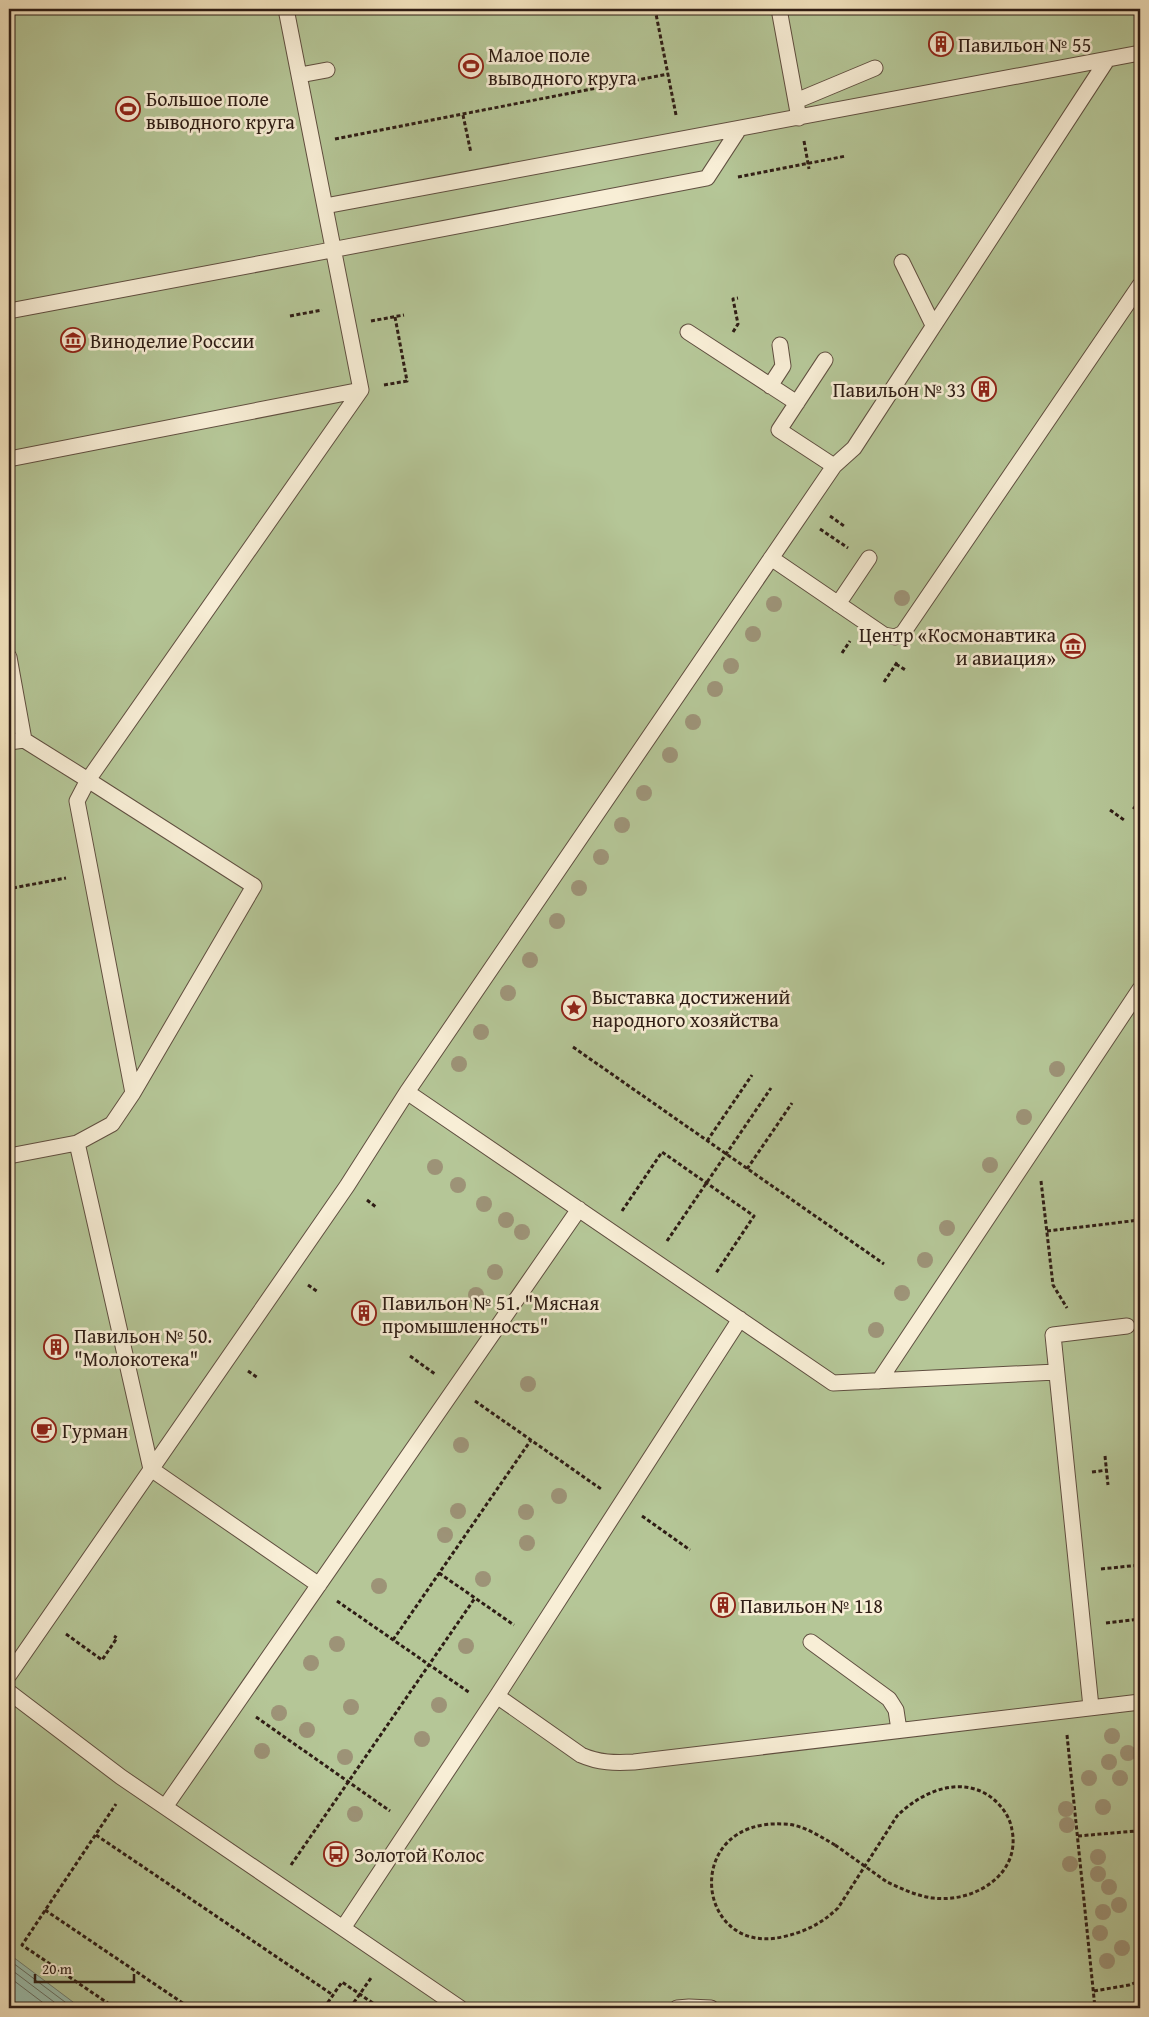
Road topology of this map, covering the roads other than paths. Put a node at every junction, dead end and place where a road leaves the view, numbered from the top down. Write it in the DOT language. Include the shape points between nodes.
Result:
graph roads {
  1 [pos="286,9"];
  2 [pos="779,9"];
  3 [pos="1140,53"];
  4 [pos="1107,60"];
  5 [pos="875,68"];
  6 [pos="327,70"];
  7 [pos="300,75"];
  8 [pos="796,101"];
  9 [pos="799,118"];
  10 [pos="739,129"];
  11 [pos="325,206"];
  12 [pos="334,250"];
  13 [pos="902,262"];
  14 [pos="1140,285"];
  15 [pos="9,311"];
  16 [pos="934,325"];
  17 [pos="688,332"];
  18 [pos="780,345"];
  19 [pos="825,360"];
  20 [pos="770,386"];
  21 [pos="361,390"];
  22 [pos="797,403"];
  23 [pos="9,459"];
  24 [pos="834,466"];
  25 [pos="770,558"];
  26 [pos="869,558"];
  27 [pos="838,604"];
  28 [pos="9,657"];
  29 [pos="16,741"];
  30 [pos="88,780"];
  31 [pos="1140,989"];
  32 [pos="407,1092"];
  33 [pos="133,1093"];
  34 [pos="77,1143"];
  35 [pos="9,1156"];
  36 [pos="579,1209"];
  37 [pos="740,1319"];
  38 [pos="1127,1326"];
  39 [pos="1056,1372"];
  40 [pos="879,1380"];
  41 [pos="151,1469"];
  42 [pos="318,1586"];
  43 [pos="811,1642"];
  44 [pos="9,1675"];
  45 [pos="9,1692"];
  46 [pos="493,1701"];
  47 [pos="1140,1702"];
  48 [pos="1091,1707"];
  49 [pos="899,1730"];
  50 [pos="165,1807"];
  51 [pos="343,1928"];
  52 [pos="460,2008"];
  53 [pos="677,2008"];
  54 [pos="710,2008"];
  1 -- 7 [label="lane"];
  2 -- 8 [label="lane"];
  3 -- 4 [label="lane"];
  4 -- 9 [label="lane"];
  4 -- 16 [label="lane"];
  5 -- 8 [label="lane"];
  6 -- 7 [label="lane"];
  7 -- 11 [label="lane"];
  8 -- 9 [label="lane"];
  9 -- 10 [label="lane"];
  10 -- 11 [label="lane"];
  10 -- 12 [label="lane" via="707,178"];
  11 -- 12 [label="lane"];
  12 -- 15 [label="lane"];
  12 -- 21 [label="lane"];
  13 -- 16 [label="lane"];
  14 -- 27 [label="lane" via="906,630 895,637 884,635"];
  16 -- 24 [label="lane" via="854,448"];
  17 -- 20 [label="lane"];
  18 -- 20 [label="lane" via="783,366"];
  19 -- 22 [label="lane"];
  20 -- 22 [label="lane"];
  21 -- 23 [label="lane"];
  21 -- 30 [label="lane"];
  22 -- 24 [label="lane" via="779,430"];
  24 -- 25 [label="lane"];
  25 -- 27 [label="lane"];
  25 -- 32 [label="lane"];
  26 -- 27 [label="lane"];
  28 -- 29 [label="lane"];
  29 -- 30 [label="lane"];
  30 -- 33 [label="lane" via="77,801"];
  30 -- 33 [label="lane" via="254,886"];
  31 -- 40 [label="lane"];
  32 -- 36 [label="lane"];
  32 -- 41 [label="lane" via="347,1186"];
  33 -- 34 [label="lane" via="112,1124"];
  34 -- 35 [label="lane"];
  34 -- 41 [label="lane"];
  36 -- 37 [label="lane"];
  36 -- 42 [label="lane"];
  37 -- 40 [label="lane" via="833,1382"];
  37 -- 46 [label="lane"];
  38 -- 39 [label="lane" via="1053,1334"];
  39 -- 40 [label="lane"];
  39 -- 48 [label="lane"];
  41 -- 42 [label="lane"];
  41 -- 44 [label="lane"];
  42 -- 50 [label="lane"];
  43 -- 49 [label="lane" via="889,1698 896,1710"];
  45 -- 50 [label="lane"];
  46 -- 49 [label="lane" via="581,1755 608,1763"];
  46 -- 51 [label="lane"];
  47 -- 48 [label="lane"];
  48 -- 49 [label="lane"];
  50 -- 51 [label="lane"];
  51 -- 52 [label="lane"];
  53 -- 54 [label="lane"];
}
